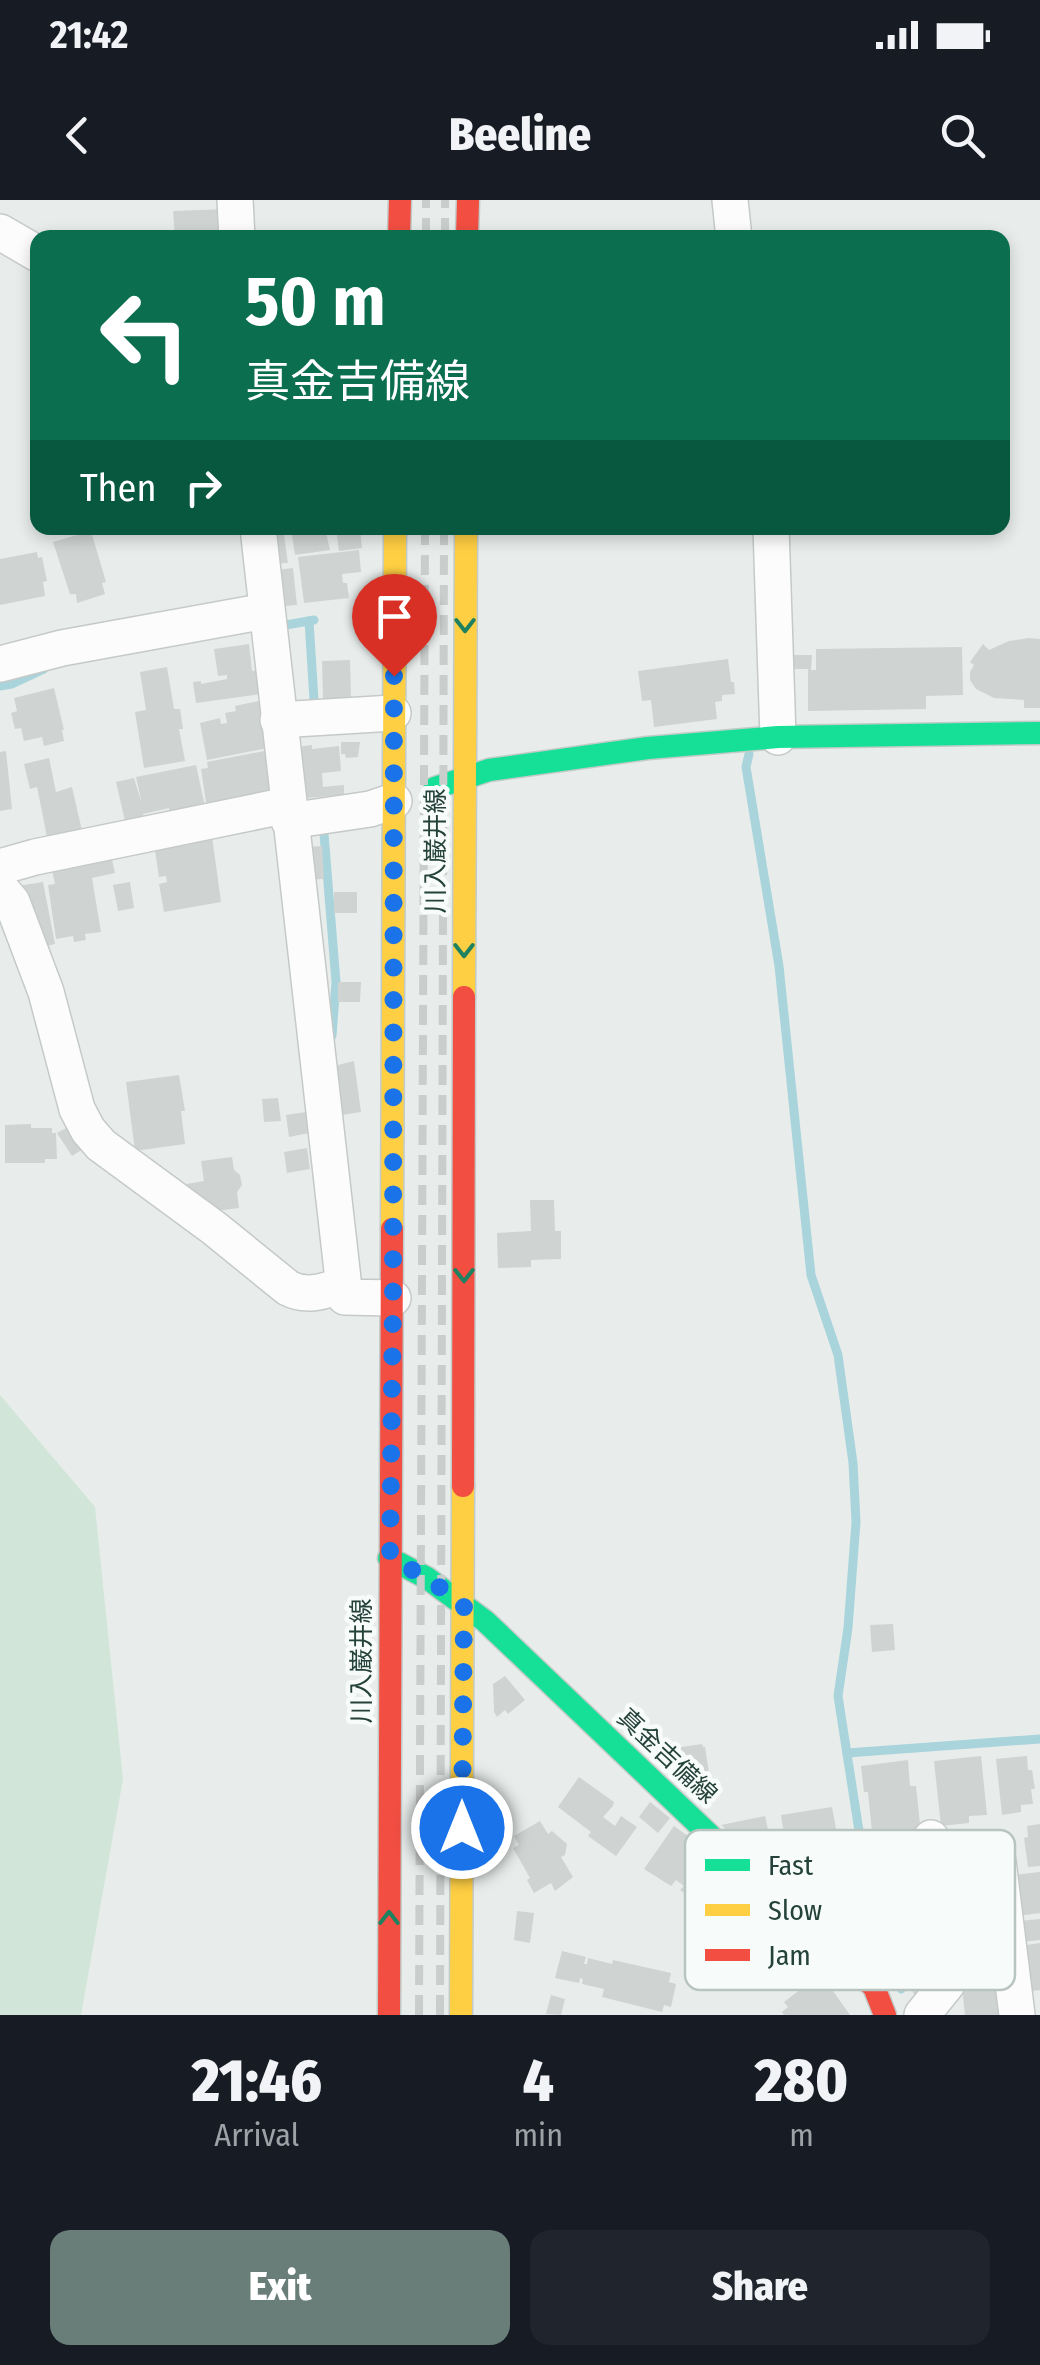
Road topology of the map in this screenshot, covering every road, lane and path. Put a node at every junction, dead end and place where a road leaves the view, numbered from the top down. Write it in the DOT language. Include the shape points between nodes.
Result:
graph roads {
  1 [pos="235,200"];
  2 [pos="400,200"];
  3 [pos="468,200"];
  4 [pos="730,200"];
  5 [pos="237,230"];
  6 [pos="399,230"];
  7 [pos="467,230"];
  8 [pos="733,230"];
  9 [pos="0,232"];
  10 [pos="30,249"];
  11 [pos="259,535"];
  12 [pos="396,535"];
  13 [pos="466,535"];
  14 [pos="771,535"];
  15 [pos="268,622"];
  16 [pos="0,664"];
  17 [pos="393,713"];
  18 [pos="278,720"];
  19 [pos="1040,734"];
  20 [pos="772,737"];
  21 [pos="464,779"];
  22 [pos="394,801"];
  23 [pos="288,813"];
  24 [pos="0,867"];
  25 [pos="0,888"];
  26 [pos="343,1286"];
  27 [pos="393,1298"];
  28 [pos="390,1558"];
  29 [pos="464,1605"];
  30 [pos="705,1830"];
  31 [pos="875,1990"];
  32 [pos="942,1990"];
  33 [pos="1013,1990"];
  34 [pos="389,2015"];
  35 [pos="461,2015"];
  36 [pos="885,2015"];
  37 [pos="922,2015"];
  38 [pos="1016,2015"];
  1 -- 5 [label="street"];
  2 -- 6 [label="main road"];
  3 -- 7 [label="main road"];
  4 -- 8 [label="street"];
  9 -- 10 [label="street"];
  11 -- 15 [label="street"];
  12 -- 17 [label="main road, 川入巌井線"];
  13 -- 21 [label="main road, 川入巌井線, one-way"];
  14 -- 20 [label="street"];
  15 -- 16 [label="street" via="62,648"];
  15 -- 18 [label="street"];
  17 -- 18 [label="street"];
  17 -- 22 [label="main road, 川入巌井線"];
  18 -- 23 [label="street"];
  19 -- 20 [label="main road"];
  20 -- 21 [label="main road" via="648,748"];
  21 -- 22 [label="main road"];
  21 -- 29 [label="main road, 川入巌井線, one-way"];
  22 -- 23 [label="street"];
  22 -- 27 [label="main road, 川入巌井線"];
  23 -- 24 [label="street"];
  23 -- 26 [label="street"];
  25 -- 26 [label="street" via="12,902 46,992 88,1130 288,1288 313,1294"];
  26 -- 27 [label="street" via="345,1297"];
  27 -- 28 [label="main road, 川入巌井線"];
  28 -- 29 [label="main road, 真金吉備線"];
  34 -- 28 [label="main road, 川入巌井線, one-way"];
  29 -- 30 [label="main road, 真金吉備線"];
  29 -- 35 [label="main road, 川入巌井線"];
  31 -- 36 [label="main road, 真金吉備線"];
  32 -- 37 [label="street"];
  33 -- 38 [label="street"];
}
